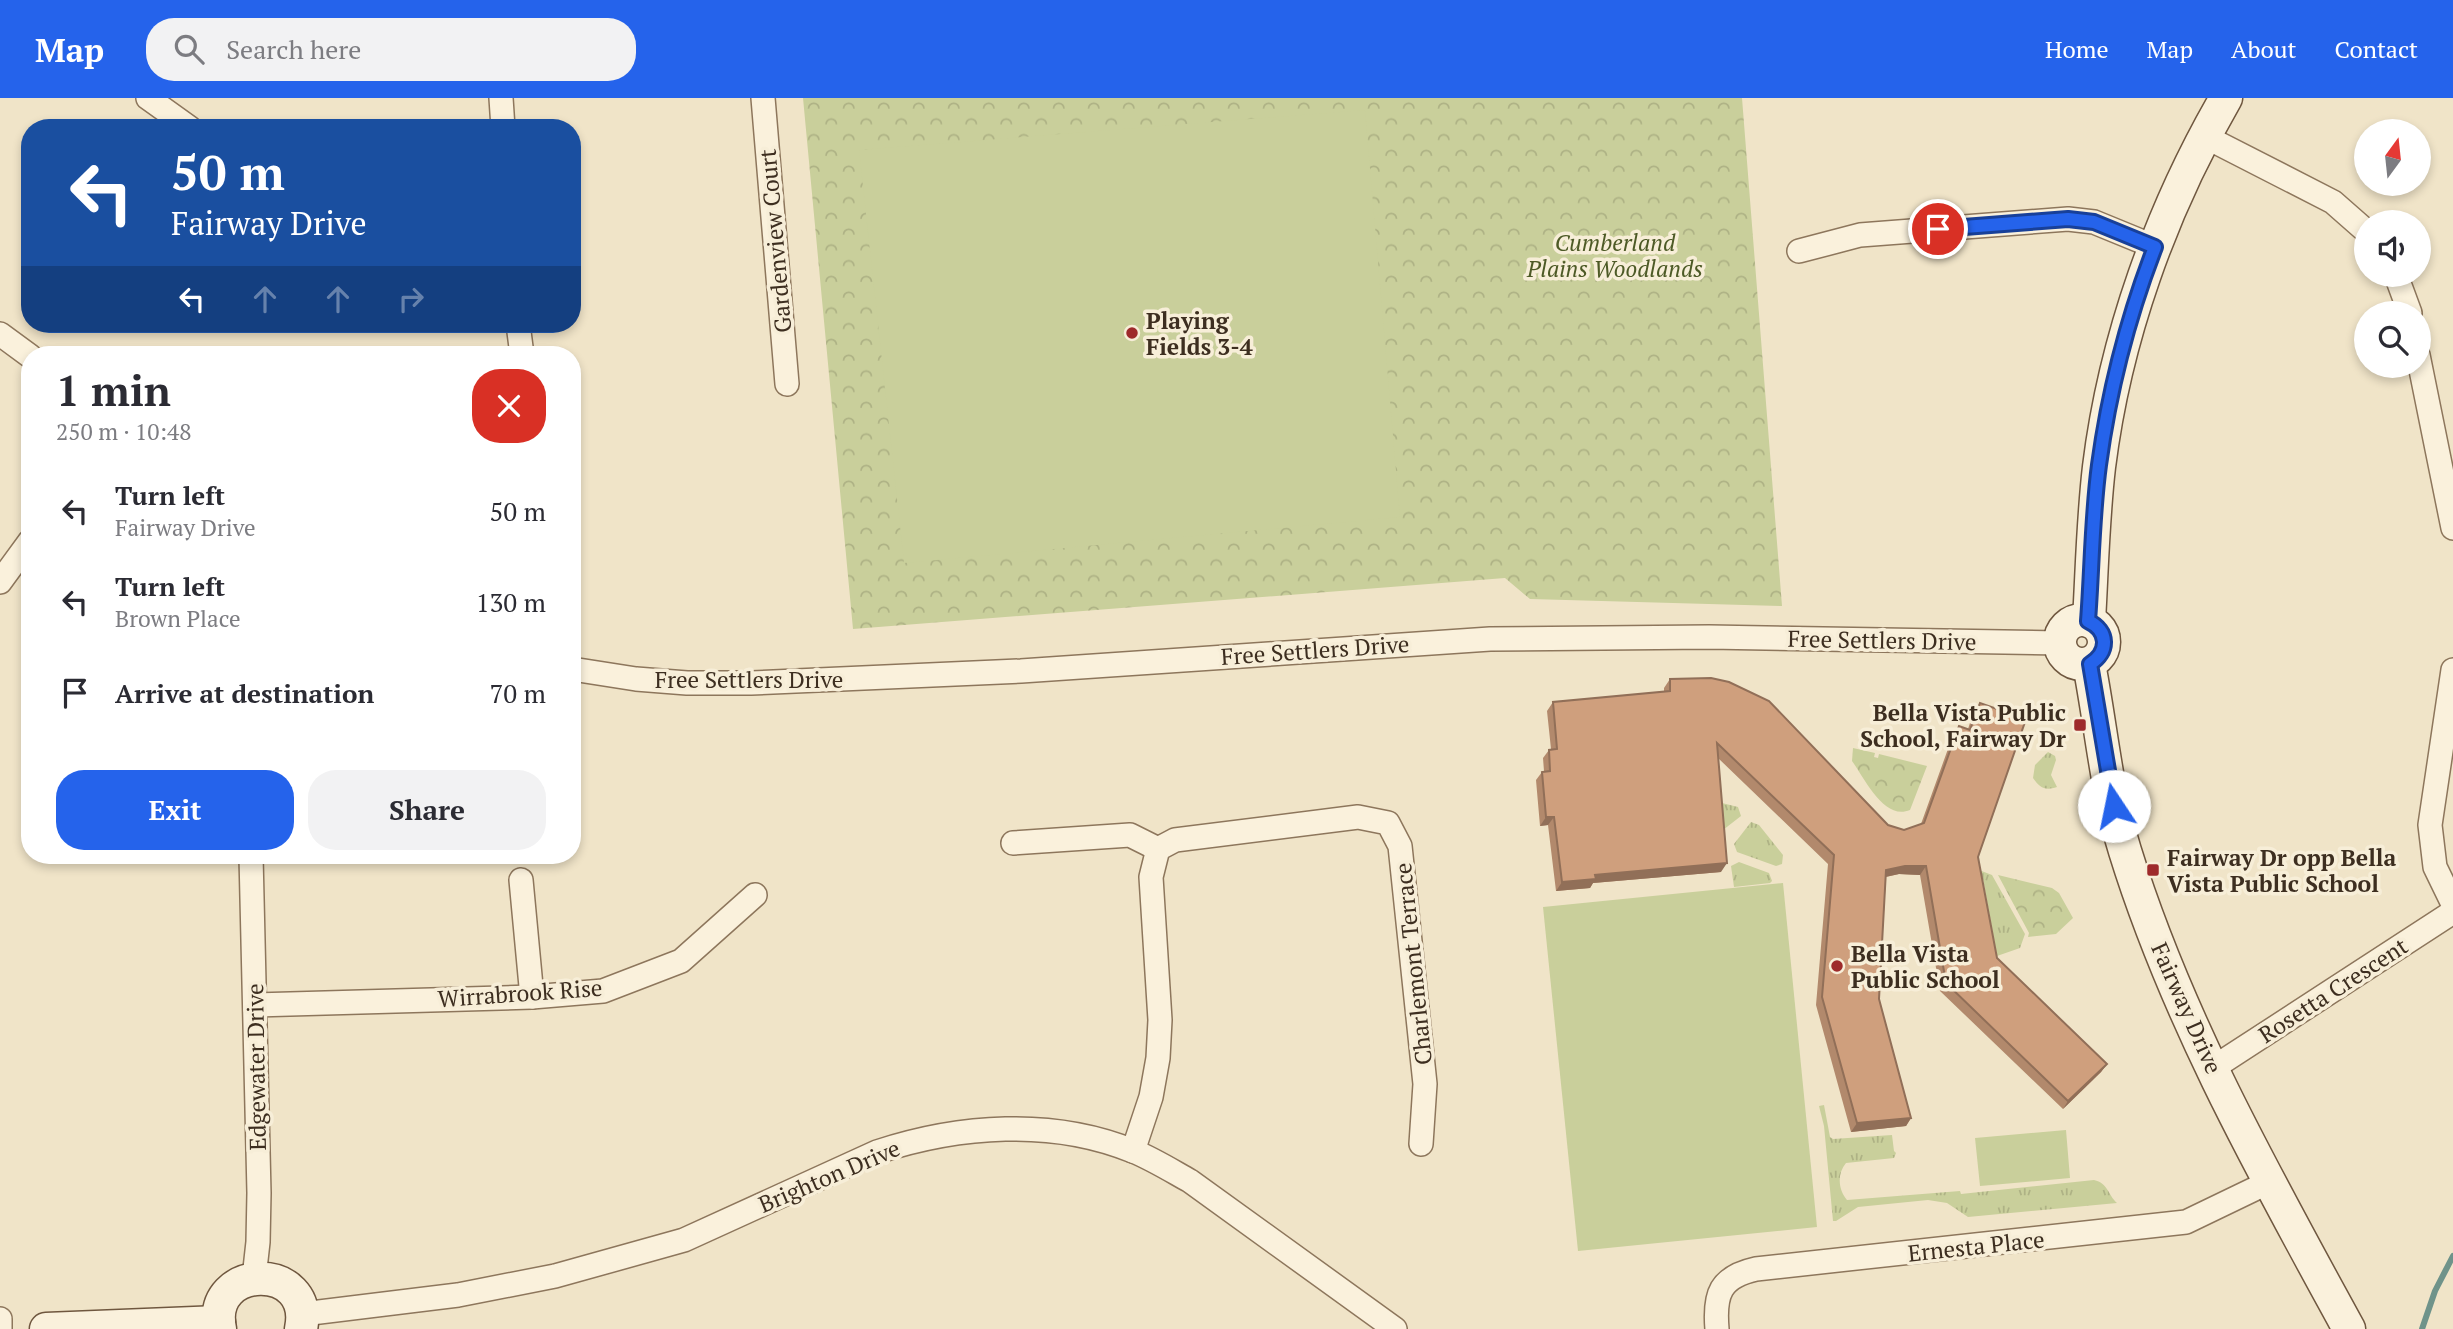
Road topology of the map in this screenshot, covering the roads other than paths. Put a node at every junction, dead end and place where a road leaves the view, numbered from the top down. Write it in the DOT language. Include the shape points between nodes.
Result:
graph roads {
  1 [pos="148,98"];
  2 [pos="501,98"];
  3 [pos="763,98"];
  4 [pos="2226,98"];
  5 [pos="177,119"];
  6 [pos="502,119"];
  7 [pos="2204,136"];
  8 [pos="2354,220"];
  9 [pos="2155,247"];
  10 [pos="1799,251"];
  11 [pos="0,334"];
  12 [pos="21,349"];
  13 [pos="2423,378"];
  14 [pos="787,384"];
  15 [pos="2453,528"];
  16 [pos="21,553"];
  17 [pos="0,582"];
  18 [pos="2088,621"];
  19 [pos="2060,643"];
  20 [pos="2090,664"];
  21 [pos="581,670"];
  22 [pos="2453,670"];
  23 [pos="1013,843"];
  24 [pos="1158,849"];
  25 [pos="251,864"];
  26 [pos="522,880"];
  27 [pos="755,895"];
  28 [pos="2453,904"];
  29 [pos="2453,912"];
  30 [pos="532,997"];
  31 [pos="255,1005"];
  32 [pos="2213,1068"];
  33 [pos="1421,1144"];
  34 [pos="1133,1151"];
  35 [pos="2269,1182"];
  36 [pos="254,1278"];
  37 [pos="0,1319"];
  38 [pos="302,1322"];
  39 [pos="220,1325"];
  40 [pos="0,1329"];
  41 [pos="46,1329"];
  42 [pos="1395,1329"];
  43 [pos="1717,1329"];
  44 [pos="2349,1329"];
  1 -- 5 [label="street"];
  2 -- 6 [label="street"];
  3 -- 14 [label="street, Gardenview Court"];
  4 -- 7 [label="street"];
  7 -- 8 [label="street" via="2333,202"];
  7 -- 9 [label="street"];
  9 -- 10 [label="street" via="2094,222 2068,219 1860,235"];
  9 -- 18 [label="street" via="2117,367 2106,420"];
  11 -- 12 [label="street"];
  13 -- 15 [label="street"];
  16 -- 17 [label="street"];
  18 -- 19 [label="street" via="2067,625"];
  18 -- 20 [label="street" via="2100,628 2105,642 2101,655"];
  19 -- 20 [label="street" via="2067,660"];
  19 -- 21 [label="street, Free Settlers Drive" via="1709,637 1490,639 1021,671 751,683 687,683"];
  20 -- 32 [label="street, Fairway Drive" via="2124,847 2161,954"];
  22 -- 28 [label="street" via="2430,825 2435,867"];
  23 -- 24 [label="street" via="1130,835"];
  24 -- 33 [label="street, Charlemont Terrace" via="1175,840 1358,817 1388,823 1400,846 1425,1084"];
  24 -- 34 [label="street" via="1151,877 1158,1058"];
  25 -- 31 [label="street, Edgewater Drive"];
  26 -- 30 [label="street"];
  27 -- 30 [label="street, Wirrabrook Rise" via="681,961 603,991"];
  29 -- 32 [label="street, Rosetta Crescent"];
  30 -- 31 [label="street, Wirrabrook Rise"];
  31 -- 36 [label="street, Edgewater Drive" via="259,1193"];
  32 -- 35 [label="street, Fairway Drive"];
  34 -- 38 [label="street, Brighton Drive" via="1035,1130 934,1136 877,1152 684,1240 555,1276"];
  34 -- 42 [label="street, Brighton Drive" via="1190,1181"];
  35 -- 43 [label="street, Ernesta Place" via="2186,1222 1739,1273 1720,1290"];
  35 -- 44 [label="street, Fairway Drive"];
  36 -- 38 [label="street" via="286,1286 300,1303"];
  36 -- 39 [label="street" via="224,1298"];
  37 -- 40 [label="street"];
  39 -- 41 [label="street"];
}
